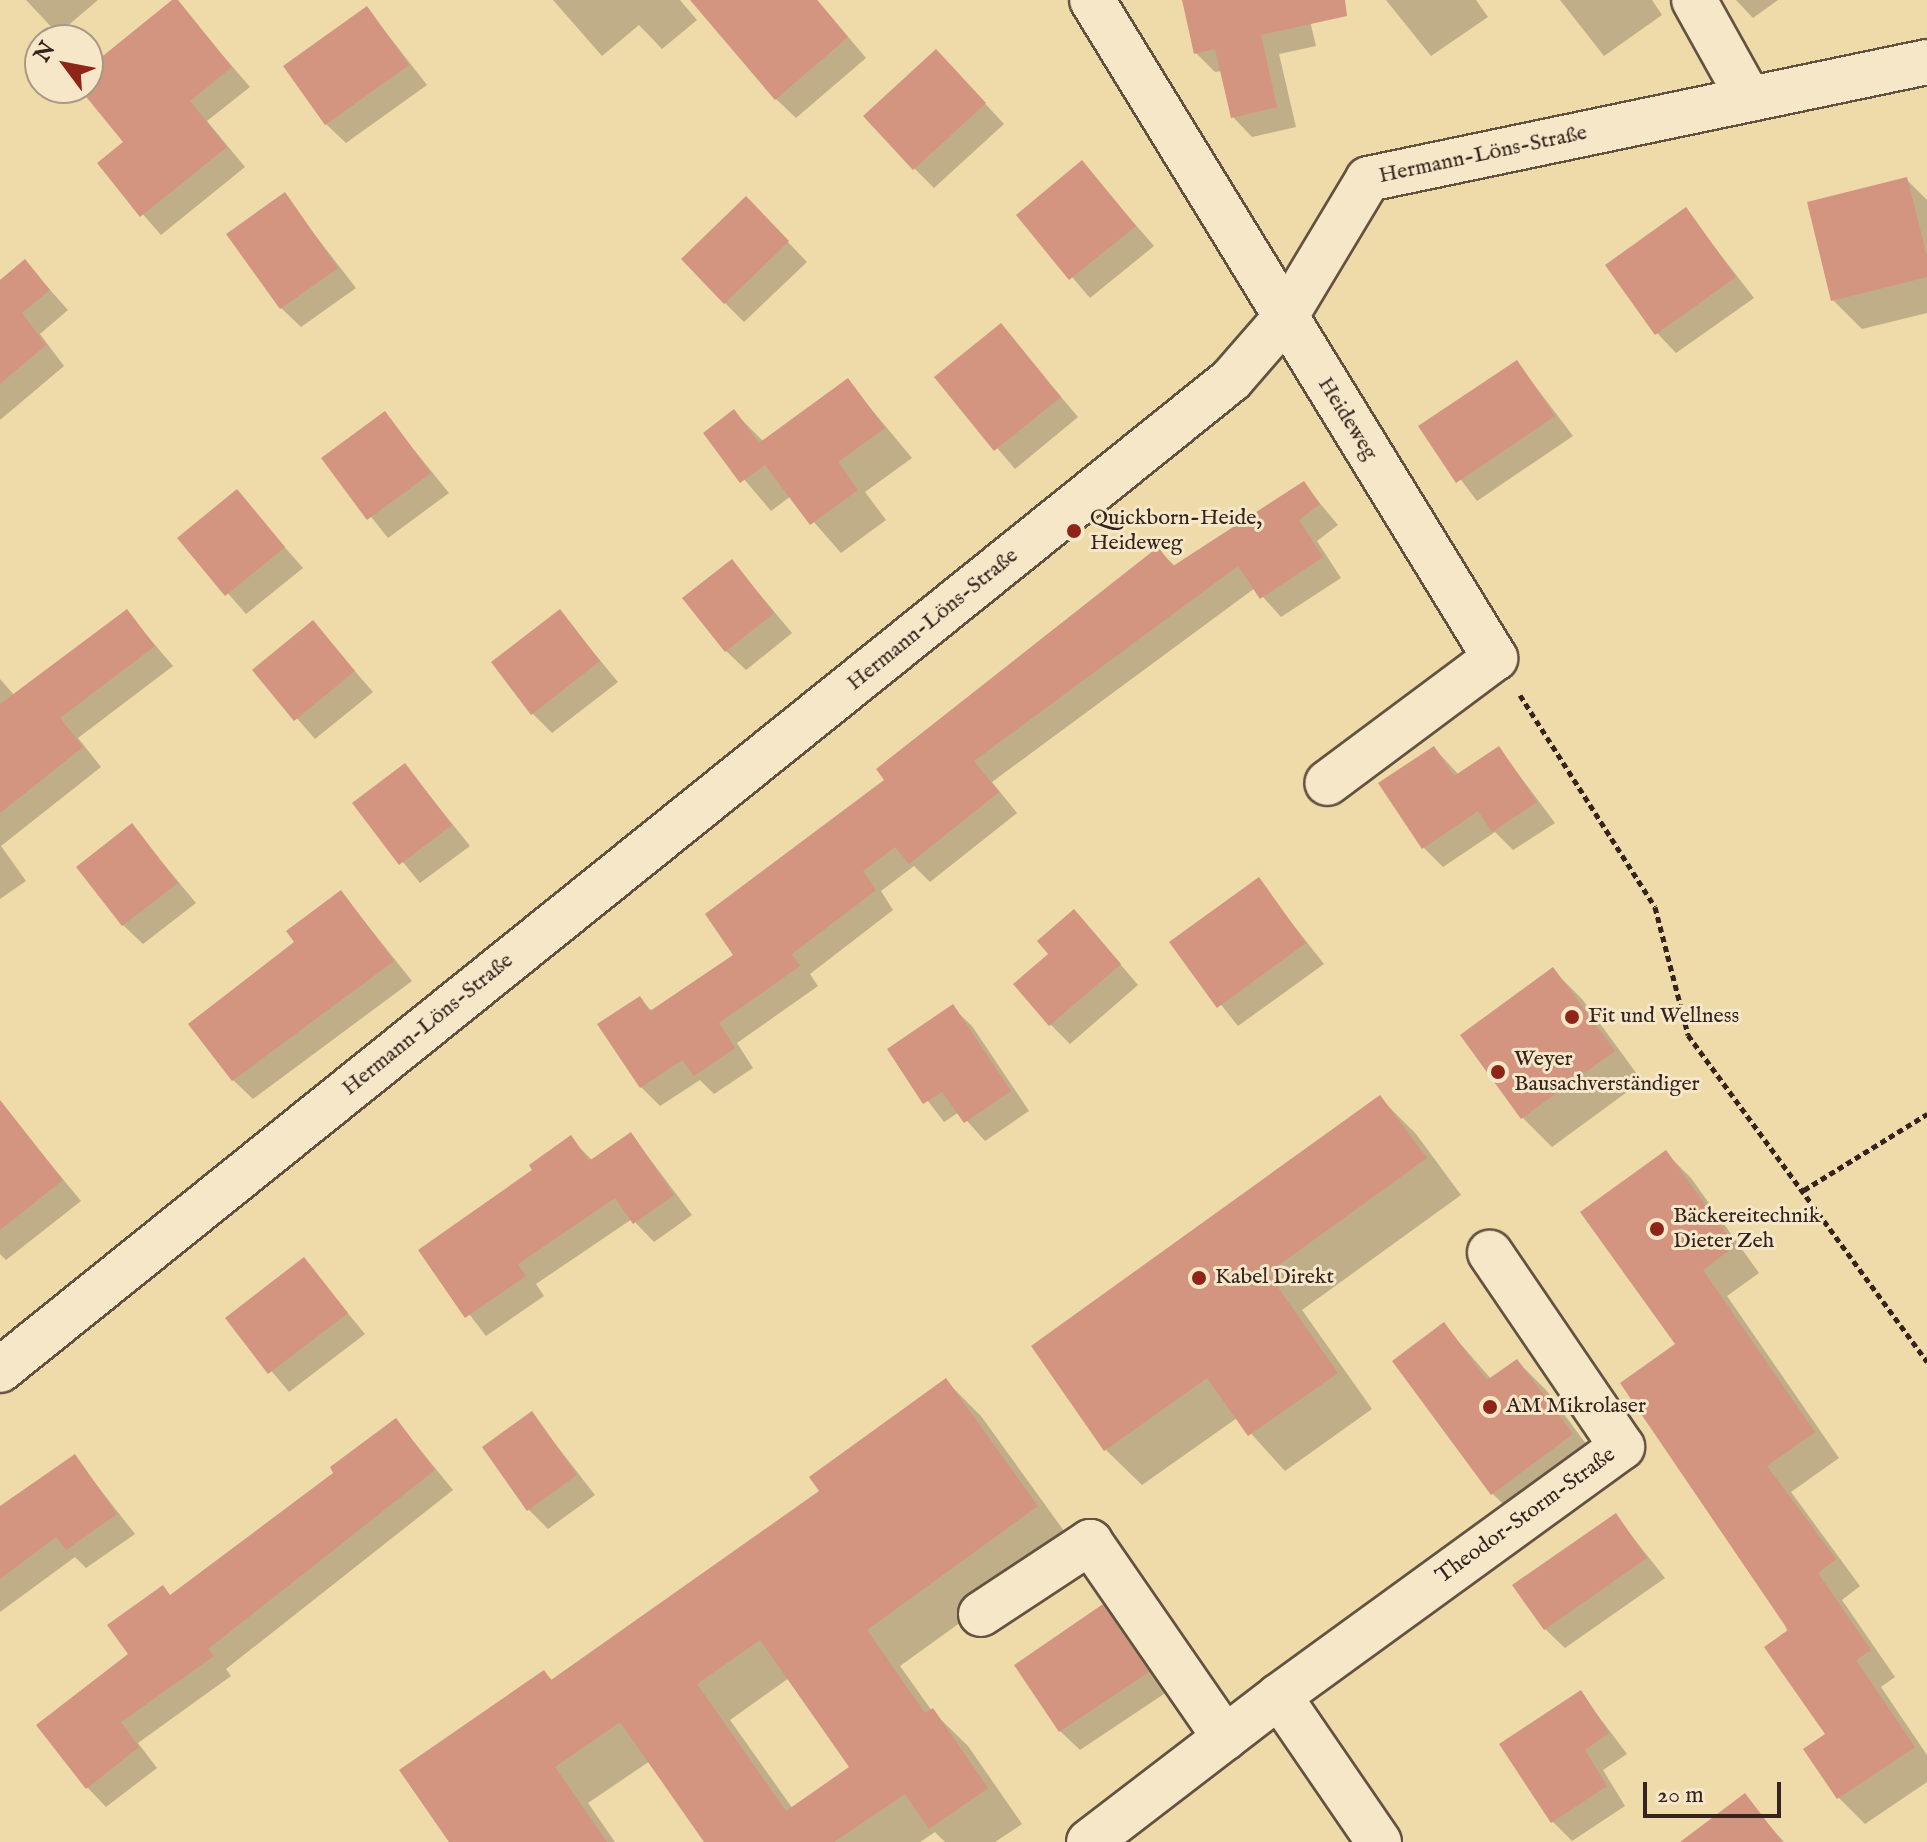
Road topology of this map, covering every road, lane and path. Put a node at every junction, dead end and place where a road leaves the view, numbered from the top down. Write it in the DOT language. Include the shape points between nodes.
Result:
graph roads {
  1 [pos="1092,0"];
  2 [pos="1694,0"];
  3 [pos="1927,62"];
  4 [pos="1749,99"];
  5 [pos="1284,319"];
  6 [pos="1495,658"];
  7 [pos="1327,783"];
  8 [pos="1927,1114"];
  9 [pos="1804,1190"];
  10 [pos="1490,1253"];
  11 [pos="1927,1362"];
  12 [pos="0,1370"];
  13 [pos="981,1614"];
  14 [pos="1279,1696"];
  15 [pos="1225,1738"];
  16 [pos="1089,1842"];
  17 [pos="1379,1842"];
  1 -- 5 [label="street, Heideweg"];
  2 -- 4 [label="street"];
  3 -- 4 [label="street, Hermann-Löns-Straße"];
  4 -- 5 [label="street, Hermann-Löns-Straße" via="1368,179"];
  5 -- 6 [label="street, Heideweg"];
  5 -- 12 [label="street, Hermann-Löns-Straße" via="1231,380"];
  6 -- 7 [label="street"];
  6 -- 9 [label="path" via="1655,907 1688,1035"];
  8 -- 9 [label="path"];
  9 -- 11 [label="path"];
  10 -- 14 [label="street, Theodor-Storm-Straße" via="1622,1447"];
  13 -- 15 [label="street" via="1090,1542"];
  14 -- 15 [label="street, Theodor-Storm-Straße"];
  14 -- 17 [label="street"];
  15 -- 16 [label="street, Theodor-Storm-Straße"];
}
